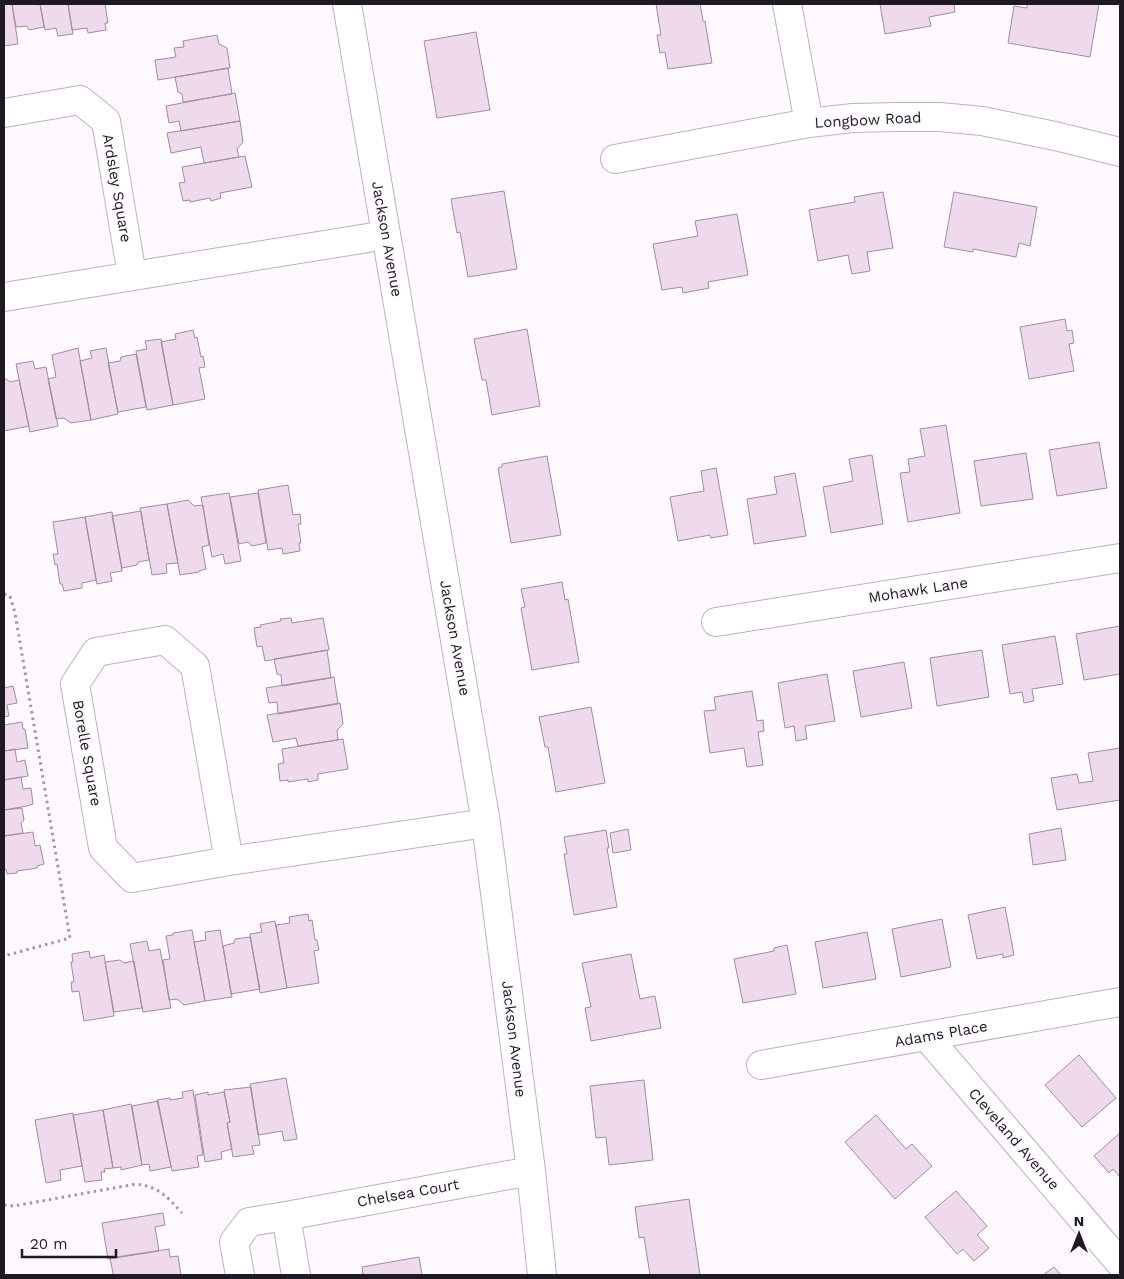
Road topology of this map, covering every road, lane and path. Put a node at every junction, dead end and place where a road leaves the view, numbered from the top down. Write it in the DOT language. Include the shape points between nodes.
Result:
graph roads {
  1 [pos="347,4"];
  2 [pos="788,4"];
  3 [pos="4,113"];
  4 [pos="809,123"];
  5 [pos="1120,152"];
  6 [pos="615,159"];
  7 [pos="386,234"];
  8 [pos="132,275"];
  9 [pos="4,297"];
  10 [pos="1120,558"];
  11 [pos="4,594"];
  12 [pos="716,622"];
  13 [pos="486,823"];
  14 [pos="229,861"];
  15 [pos="4,956"];
  16 [pos="1120,1002"];
  17 [pos="927,1037"];
  18 [pos="761,1065"];
  19 [pos="531,1171"];
  20 [pos="4,1205"];
  21 [pos="182,1213"];
  22 [pos="286,1216"];
  23 [pos="1120,1263"];
  24 [pos="240,1275"];
  25 [pos="296,1275"];
  26 [pos="542,1275"];
  1 -- 7 [label="street, Jackson Avenue"];
  2 -- 4 [label="street"];
  3 -- 8 [label="street, Ardsley Square" via="80,100 106,121"];
  4 -- 5 [label="street, Longbow Road" via="853,118 940,117 982,121"];
  4 -- 6 [label="street, Longbow Road"];
  7 -- 8 [label="street"];
  7 -- 13 [label="street, Jackson Avenue"];
  8 -- 9 [label="street"];
  10 -- 12 [label="street, Mohawk Lane"];
  11 -- 15 [label="path" via="10,596 15,612 70,938"];
  13 -- 14 [label="street, Borelle Square"];
  13 -- 19 [label="street, Jackson Avenue"];
  14 -- 14 [label="street, Borelle Square" via="132,878 103,848 75,684 96,652 165,640 195,666"];
  16 -- 17 [label="street, Adams Place"];
  17 -- 18 [label="street, Adams Place"];
  17 -- 23 [label="street, Cleveland Avenue"];
  19 -- 22 [label="street, Chelsea Court"];
  19 -- 26 [label="street, Jackson Avenue"];
  20 -- 21 [label="path" via="14,1206 136,1184 162,1192"];
  22 -- 24 [label="street, Chelsea Court" via="249,1222 234,1242"];
  22 -- 25 [label="street"];
}
